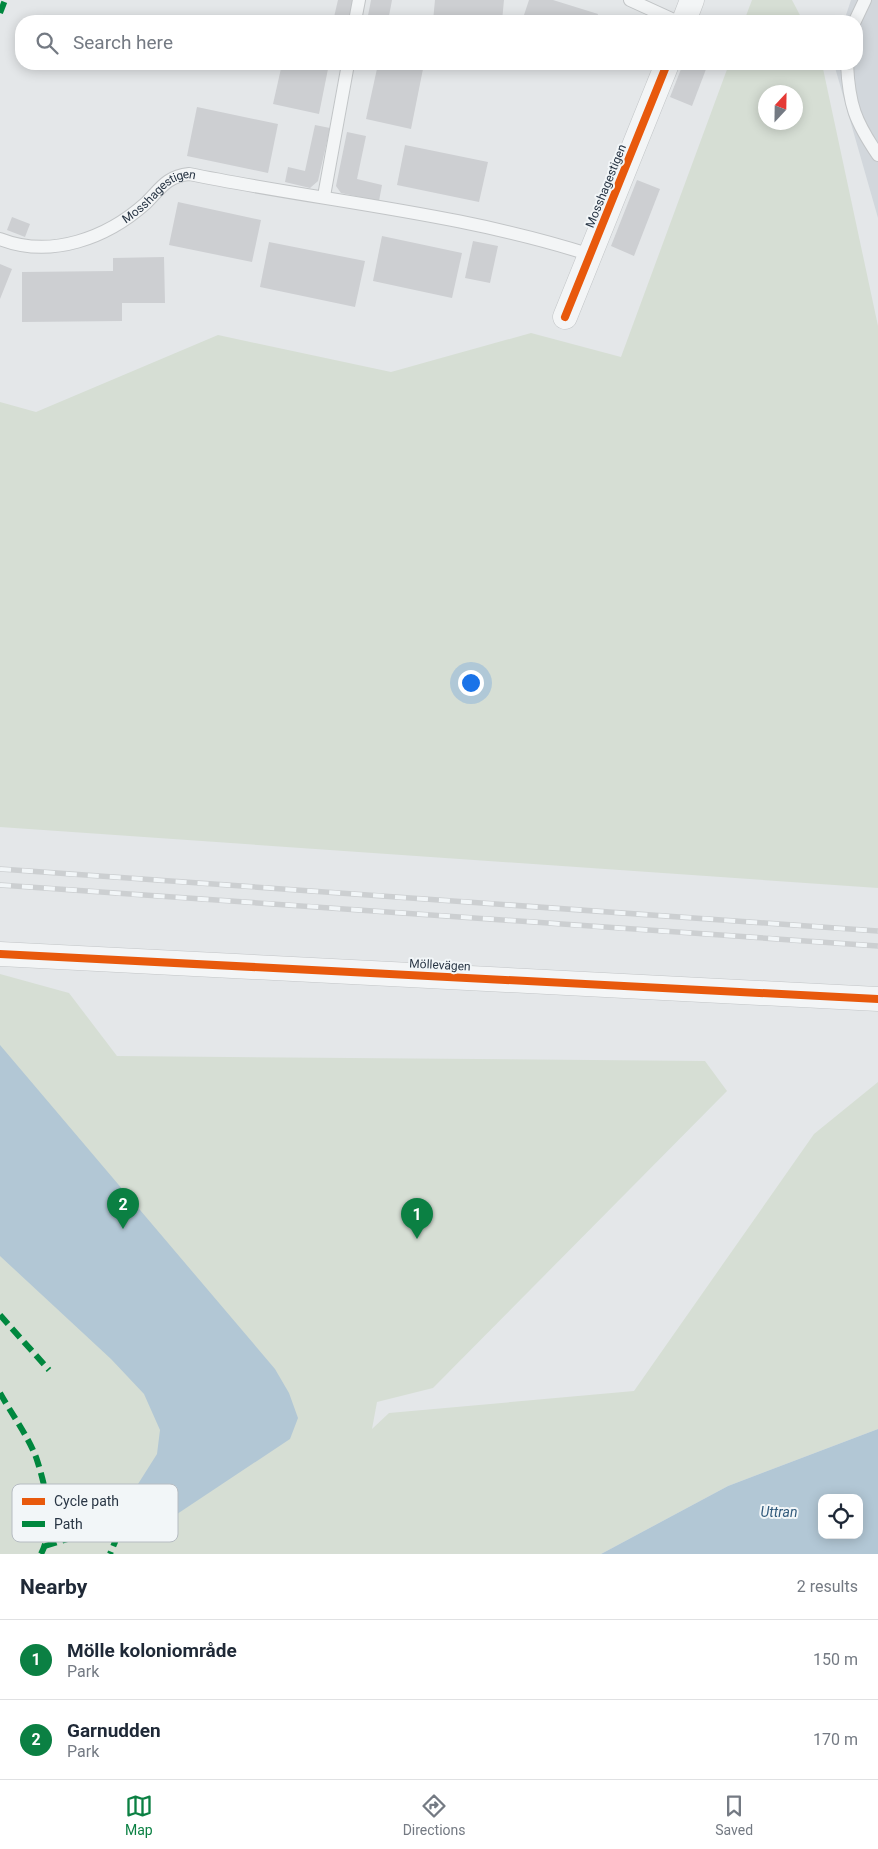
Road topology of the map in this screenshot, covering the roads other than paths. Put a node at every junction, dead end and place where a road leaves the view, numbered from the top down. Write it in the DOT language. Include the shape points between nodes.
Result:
graph roads {
  1 [pos="359,0"];
  2 [pos="630,0"];
  3 [pos="692,0"];
  4 [pos="865,0"];
  5 [pos="356,15"];
  6 [pos="663,15"];
  7 [pos="686,15"];
  8 [pos="858,15"];
  9 [pos="347,70"];
  10 [pos="665,70"];
  11 [pos="847,70"];
  12 [pos="878,155"];
  13 [pos="324,196"];
  14 [pos="0,239"];
  15 [pos="591,255"];
  16 [pos="565,317"];
  17 [pos="0,954"];
  18 [pos="878,999"];
  1 -- 5 [label="lane"];
  2 -- 6 [label="lane"];
  3 -- 7 [label="street"];
  4 -- 8 [label="lane"];
  9 -- 13 [label="lane"];
  10 -- 15 [label="street, Mosshagestigen"];
  11 -- 12 [label="lane" via="849,97 859,127"];
  13 -- 14 [label="lane, Mosshagestigen" via="273,191 189,174 176,175 124,220 83,242 17,246"];
  13 -- 15 [label="lane, Mosshagestigen" via="544,240"];
  15 -- 16 [label="street, Mosshagestigen"];
  17 -- 18 [label="street, Möllevägen"];
}
